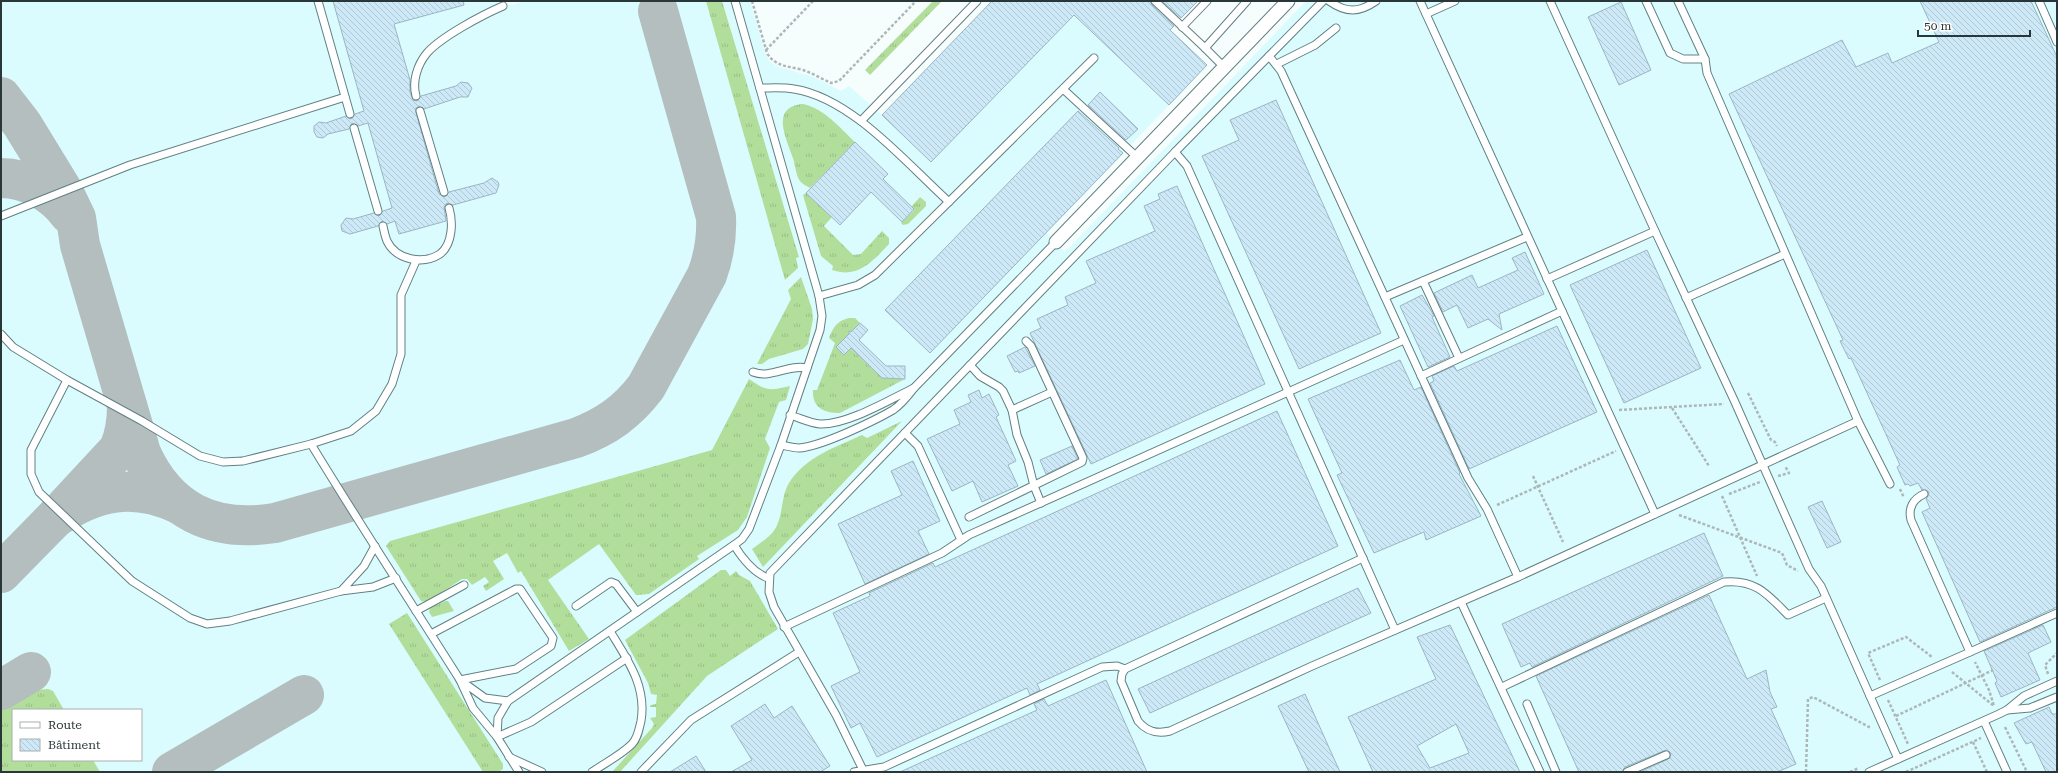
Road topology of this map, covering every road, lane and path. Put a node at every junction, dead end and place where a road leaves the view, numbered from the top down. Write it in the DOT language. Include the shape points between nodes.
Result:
graph roads {
  1 [pos="318,1"];
  2 [pos="736,1"];
  3 [pos="752,1"];
  4 [pos="813,1"];
  5 [pos="916,1"];
  6 [pos="977,1"];
  7 [pos="1155,1"];
  8 [pos="1207,1"];
  9 [pos="1247,1"];
  10 [pos="1288,1"];
  11 [pos="1324,1"];
  12 [pos="1330,1"];
  13 [pos="1376,1"];
  14 [pos="1420,1"];
  15 [pos="1455,1"];
  16 [pos="1550,1"];
  17 [pos="1646,1"];
  18 [pos="1678,1"];
  19 [pos="2039,1"];
  20 [pos="503,6"];
  21 [pos="1426,14"];
  22 [pos="1182,27"];
  23 [pos="1336,28"];
  24 [pos="2057,42"];
  25 [pos="1205,48"];
  26 [pos="766,50"];
  27 [pos="1269,56"];
  28 [pos="1094,58"];
  29 [pos="1705,59"];
  30 [pos="1277,64"];
  31 [pos="1224,67"];
  32 [pos="760,88"];
  33 [pos="1063,89"];
  34 [pos="416,96"];
  35 [pos="345,97"];
  36 [pos="420,111"];
  37 [pos="350,114"];
  38 [pos="861,120"];
  39 [pos="354,128"];
  40 [pos="1175,152"];
  41 [pos="1137,157"];
  42 [pos="444,192"];
  43 [pos="949,202"];
  44 [pos="449,208"];
  45 [pos="378,210"];
  46 [pos="1,216"];
  47 [pos="383,226"];
  48 [pos="1655,231"];
  49 [pos="1527,237"];
  50 [pos="1056,242"];
  51 [pos="1786,254"];
  52 [pos="416,261"];
  53 [pos="1547,279"];
  54 [pos="1423,281"];
  55 [pos="819,296"];
  56 [pos="1385,297"];
  57 [pos="1686,298"];
  58 [pos="1562,311"];
  59 [pos="1,334"];
  60 [pos="1404,340"];
  61 [pos="1026,341"];
  62 [pos="1459,358"];
  63 [pos="970,365"];
  64 [pos="807,368"];
  65 [pos="753,372"];
  66 [pos="1421,376"];
  67 [pos="67,380"];
  68 [pos="914,388"];
  69 [pos="1052,392"];
  70 [pos="1288,392"];
  71 [pos="1748,393"];
  72 [pos="1724,404"];
  73 [pos="1671,408"];
  74 [pos="1012,410"];
  75 [pos="1617,410"];
  76 [pos="790,415"];
  77 [pos="1858,421"];
  78 [pos="905,433"];
  79 [pos="311,444"];
  80 [pos="781,444"];
  81 [pos="1625,448"];
  82 [pos="1780,456"];
  83 [pos="1763,464"];
  84 [pos="1709,466"];
  85 [pos="1533,476"];
  86 [pos="1770,479"];
  87 [pos="1890,484"];
  88 [pos="1034,486"];
  89 [pos="1538,486"];
  90 [pos="1900,489"];
  91 [pos="1924,494"];
  92 [pos="1722,496"];
  93 [pos="1715,499"];
  94 [pos="1905,501"];
  95 [pos="1041,503"];
  96 [pos="1487,509"];
  97 [pos="1686,512"];
  98 [pos="1655,514"];
  99 [pos="969,517"];
  100 [pos="1741,539"];
  101 [pos="961,540"];
  102 [pos="1563,542"];
  103 [pos="375,546"];
  104 [pos="734,546"];
  105 [pos="1363,558"];
  106 [pos="1800,573"];
  107 [pos="1518,577"];
  108 [pos="396,578"];
  109 [pos="768,578"];
  110 [pos="464,585"];
  111 [pos="1763,590"];
  112 [pos="341,591"];
  113 [pos="1826,598"];
  114 [pos="1461,602"];
  115 [pos="576,606"];
  116 [pos="416,611"];
  117 [pos="637,612"];
  118 [pos="2057,613"];
  119 [pos="784,627"];
  120 [pos="1395,630"];
  121 [pos="610,631"];
  122 [pos="431,634"];
  123 [pos="799,652"];
  124 [pos="1970,652"];
  125 [pos="2057,653"];
  126 [pos="627,658"];
  127 [pos="1934,659"];
  128 [pos="1125,669"];
  129 [pos="1950,670"];
  130 [pos="1992,670"];
  131 [pos="2048,674"];
  132 [pos="1982,676"];
  133 [pos="460,680"];
  134 [pos="1880,680"];
  135 [pos="2057,681"];
  136 [pos="1966,683"];
  137 [pos="1502,686"];
  138 [pos="1870,696"];
  139 [pos="1887,697"];
  140 [pos="2057,697"];
  141 [pos="508,701"];
  142 [pos="1527,704"];
  143 [pos="1994,706"];
  144 [pos="1987,710"];
  145 [pos="2007,710"];
  146 [pos="1896,716"];
  147 [pos="1984,721"];
  148 [pos="2005,727"];
  149 [pos="1871,728"];
  150 [pos="497,737"];
  151 [pos="1982,738"];
  152 [pos="1973,742"];
  153 [pos="1912,744"];
  154 [pos="1666,755"];
  155 [pos="509,757"];
  156 [pos="1898,759"];
  157 [pos="864,771"];
  158 [pos="519,772"];
  159 [pos="542,772"];
  160 [pos="592,772"];
  161 [pos="641,772"];
  162 [pos="854,772"];
  163 [pos="1540,772"];
  164 [pos="1556,772"];
  165 [pos="1627,772"];
  166 [pos="1806,772"];
  167 [pos="1870,772"];
  168 [pos="1906,772"];
  169 [pos="1987,772"];
  170 [pos="2007,772"];
  171 [pos="2027,772"];
  1 -- 35 [label="lane"];
  2 -- 32 [label="lane"];
  3 -- 26 [label="path"];
  4 -- 26 [label="path"];
  5 -- 26 [label="path" via="836,83 804,70 777,64 771,60"];
  6 -- 38 [label="lane"];
  7 -- 22 [label="lane"];
  8 -- 22 [label="lane"];
  9 -- 25 [label="lane"];
  10 -- 31 [label="street"];
  11 -- 27 [label="lane"];
  12 -- 13 [label="lane" via="1342,9 1349,10"];
  14 -- 21 [label="lane"];
  15 -- 21 [label="lane"];
  16 -- 48 [label="lane"];
  17 -- 29 [label="lane" via="1670,52 1683,59"];
  18 -- 29 [label="lane"];
  19 -- 24 [label="lane"];
  20 -- 34 [label="lane" via="447,38 427,53 418,68 414,88"];
  21 -- 49 [label="lane"];
  22 -- 25 [label="lane"];
  23 -- 30 [label="lane" via="1316,45"];
  25 -- 31 [label="lane"];
  27 -- 30 [label="lane"];
  27 -- 40 [label="lane"];
  28 -- 33 [label="lane"];
  29 -- 51 [label="lane" via="1707,73"];
  30 -- 56 [label="lane"];
  31 -- 41 [label="street"];
  32 -- 38 [label="lane" via="794,89 816,95"];
  32 -- 55 [label="lane"];
  33 -- 41 [label="lane"];
  33 -- 43 [label="lane"];
  35 -- 37 [label="lane"];
  35 -- 46 [label="lane" via="130,165"];
  36 -- 42 [label="lane"];
  38 -- 43 [label="lane"];
  39 -- 45 [label="lane"];
  40 -- 63 [label="lane"];
  40 -- 70 [label="lane" via="1187,166"];
  41 -- 50 [label="street"];
  43 -- 55 [label="lane" via="875,275 858,285"];
  44 -- 52 [label="lane" via="451,232 448,243 441,253"];
  47 -- 52 [label="lane" via="387,242 395,252"];
  48 -- 53 [label="lane"];
  48 -- 57 [label="lane"];
  49 -- 53 [label="lane"];
  49 -- 54 [label="lane"];
  50 -- 68 [label="lane"];
  51 -- 57 [label="lane"];
  51 -- 77 [label="lane"];
  52 -- 79 [label="lane" via="401,296 401,354 392,384 376,411 351,431"];
  53 -- 58 [label="lane"];
  54 -- 56 [label="lane"];
  54 -- 62 [label="lane"];
  55 -- 64 [label="lane" via="822,316"];
  56 -- 60 [label="lane"];
  57 -- 83 [label="lane"];
  58 -- 62 [label="lane"];
  58 -- 81 [label="lane"];
  59 -- 67 [label="lane" via="13,347"];
  60 -- 66 [label="lane"];
  60 -- 70 [label="lane"];
  61 -- 69 [label="lane" via="1031,346"];
  62 -- 66 [label="lane"];
  63 -- 74 [label="lane" via="982,377 1000,387"];
  63 -- 78 [label="lane"];
  64 -- 65 [label="lane" via="792,367 758,374"];
  64 -- 76 [label="lane"];
  66 -- 96 [label="lane" via="1468,478"];
  67 -- 79 [label="lane" via="200,456 223,462 242,461"];
  67 -- 112 [label="lane" via="32,450 31,474 39,492 132,581 190,618 207,624 230,622"];
  68 -- 76 [label="lane" via="847,419 832,423 819,424"];
  68 -- 80 [label="lane" via="893,410 828,441 798,448"];
  69 -- 74 [label="lane"];
  69 -- 88 [label="lane" via="1082,462"];
  70 -- 95 [label="lane"];
  70 -- 105 [label="lane"];
  71 -- 82 [label="path"];
  72 -- 73 [label="path"];
  73 -- 75 [label="path"];
  73 -- 84 [label="path"];
  74 -- 88 [label="lane" via="1017,435"];
  76 -- 80 [label="lane"];
  77 -- 82 [label="lane"];
  77 -- 87 [label="lane"];
  78 -- 101 [label="lane" via="918,446"];
  78 -- 109 [label="lane" via="773,569"];
  79 -- 103 [label="lane"];
  80 -- 104 [label="lane" via="749,529"];
  81 -- 89 [label="path"];
  81 -- 98 [label="lane"];
  82 -- 83 [label="lane"];
  82 -- 86 [label="path" via="1789,473"];
  83 -- 86 [label="lane"];
  83 -- 98 [label="lane"];
  85 -- 89 [label="path"];
  86 -- 92 [label="path"];
  86 -- 113 [label="lane" via="1809,569"];
  88 -- 95 [label="lane"];
  88 -- 99 [label="lane"];
  89 -- 96 [label="path"];
  89 -- 102 [label="path"];
  90 -- 94 [label="path"];
  91 -- 124 [label="lane" via="1913,502 1911,520"];
  92 -- 93 [label="path"];
  92 -- 100 [label="path"];
  95 -- 101 [label="lane"];
  96 -- 107 [label="lane"];
  97 -- 100 [label="path" via="1679,515"];
  98 -- 107 [label="lane"];
  100 -- 106 [label="path" via="1782,553 1787,565"];
  100 -- 111 [label="path"];
  101 -- 119 [label="lane" via="942,553"];
  103 -- 108 [label="lane"];
  103 -- 112 [label="lane" via="364,566"];
  104 -- 109 [label="lane" via="757,572"];
  104 -- 117 [label="lane"];
  105 -- 120 [label="lane"];
  105 -- 128 [label="lane"];
  107 -- 114 [label="lane"];
  108 -- 112 [label="lane" via="372,587"];
  108 -- 116 [label="lane"];
  109 -- 119 [label="lane" via="771,600"];
  110 -- 116 [label="lane"];
  111 -- 113 [label="lane" via="1788,615"];
  111 -- 137 [label="lane" via="1736,581 1724,582"];
  113 -- 138 [label="lane"];
  114 -- 120 [label="lane"];
  114 -- 137 [label="lane"];
  115 -- 117 [label="lane" via="611,582 616,584"];
  116 -- 122 [label="lane"];
  117 -- 121 [label="lane"];
  118 -- 124 [label="lane"];
  119 -- 123 [label="lane"];
  120 -- 128 [label="lane" via="1164,733 1147,729 1138,721 1121,681"];
  121 -- 126 [label="lane"];
  121 -- 141 [label="lane"];
  122 -- 133 [label="lane"];
  122 -- 133 [label="lane" via="520,589 553,638 551,646 516,669"];
  123 -- 157 [label="lane" via="836,715"];
  123 -- 161 [label="lane" via="691,720"];
  124 -- 132 [label="path"];
  124 -- 138 [label="lane"];
  125 -- 131 [label="path" via="2045,665"];
  126 -- 150 [label="lane" via="531,722"];
  126 -- 160 [label="lane" via="641,694 642,717 639,729 632,744"];
  127 -- 134 [label="path" via="1906,637 1868,653"];
  128 -- 157 [label="lane" via="1117,666 1102,667 884,766"];
  129 -- 136 [label="path"];
  130 -- 132 [label="path"];
  132 -- 136 [label="path"];
  132 -- 143 [label="path"];
  133 -- 141 [label="lane" via="485,698"];
  133 -- 150 [label="lane" via="473,708"];
  135 -- 145 [label="lane" via="2024,696"];
  136 -- 143 [label="path"];
  136 -- 146 [label="path"];
  137 -- 163 [label="lane"];
  138 -- 156 [label="lane"];
  139 -- 146 [label="path"];
  140 -- 145 [label="lane" via="2030,708"];
  141 -- 150 [label="lane" via="498,718"];
  142 -- 164 [label="lane"];
  143 -- 144 [label="path"];
  145 -- 147 [label="lane"];
  146 -- 153 [label="path" via="1909,745"];
  147 -- 156 [label="lane"];
  147 -- 170 [label="lane"];
  148 -- 171 [label="path"];
  149 -- 166 [label="path" via="1813,697 1808,698"];
  150 -- 155 [label="lane"];
  151 -- 152 [label="path"];
  152 -- 168 [label="path"];
  152 -- 169 [label="path"];
  154 -- 165 [label="lane"];
  155 -- 158 [label="lane"];
  155 -- 159 [label="lane"];
  156 -- 167 [label="lane"];
  157 -- 162 [label="lane"];
}
